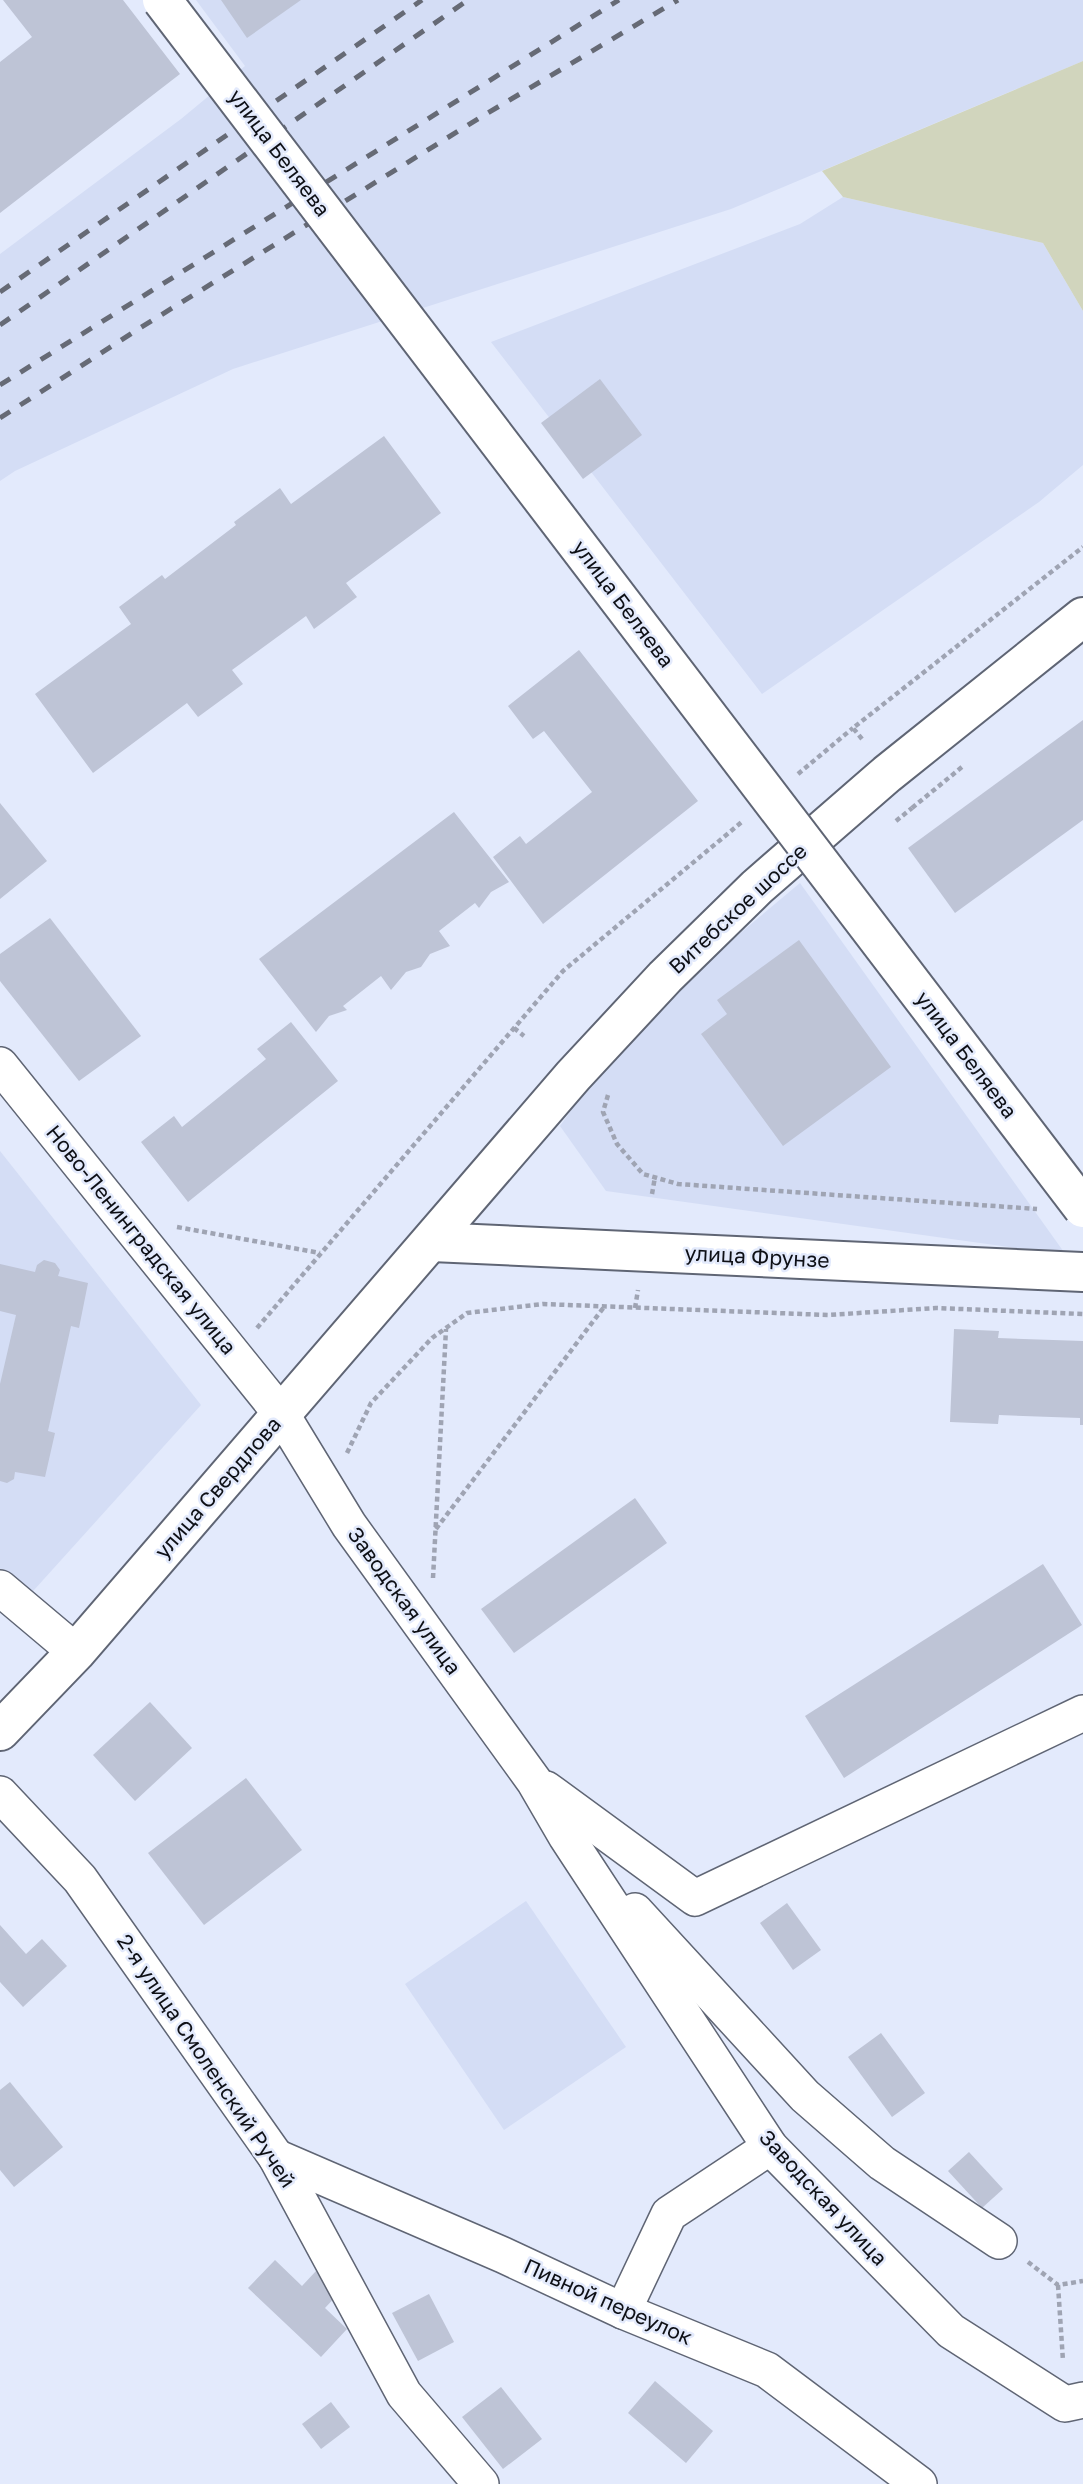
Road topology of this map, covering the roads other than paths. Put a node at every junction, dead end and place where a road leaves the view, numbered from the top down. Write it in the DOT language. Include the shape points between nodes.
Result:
graph roads {
  1 [pos="162,0"];
  2 [pos="1083,617"];
  3 [pos="0,1065"];
  4 [pos="1083,1208"];
  5 [pos="432,1242"];
  6 [pos="1083,1272"];
  7 [pos="282,1415"];
  8 [pos="0,1588"];
  9 [pos="76,1652"];
  10 [pos="1083,1713"];
  11 [pos="0,1731"];
  12 [pos="534,1781"];
  13 [pos="0,1794"];
  14 [pos="566,1836"];
  15 [pos="769,2147"];
  16 [pos="276,2157"];
  17 [pos="999,2241"];
  18 [pos="623,2311"];
  19 [pos="1074,2402"];
  20 [pos="481,2484"];
  21 [pos="919,2484"];
  1 -- 4 [label="main road, улица Беляева, bridge"];
  2 -- 5 [label="main road, Витебское шоссе" via="887,774 757,887 665,976 573,1076"];
  3 -- 7 [label="street, Ново-Ленинградская улица"];
  5 -- 6 [label="main road, улица Фрунзе"];
  5 -- 7 [label="main road, улица Свердлова"];
  7 -- 9 [label="main road, улица Свердлова"];
  7 -- 12 [label="street, Заводская улица" via="349,1525"];
  8 -- 9 [label="street"];
  9 -- 11 [label="main road, улица Свердлова"];
  10 -- 12 [label="street, Заводская улица" via="695,1898"];
  12 -- 14 [label="street, Заводская улица"];
  13 -- 16 [label="street, 2-я улица Смоленский Ручей" via="80,1879"];
  14 -- 15 [label="street, Заводская улица"];
  14 -- 17 [label="street, Заводская улица" via="805,2096 882,2163"];
  15 -- 18 [label="street" via="669,2214"];
  15 -- 19 [label="street, Заводская улица" via="951,2332"];
  16 -- 18 [label="street, Пивной переулок"];
  16 -- 20 [label="street, 2-я улица Смоленский Ручей" via="404,2394"];
  18 -- 21 [label="street, Пивной переулок" via="767,2370"];
}
